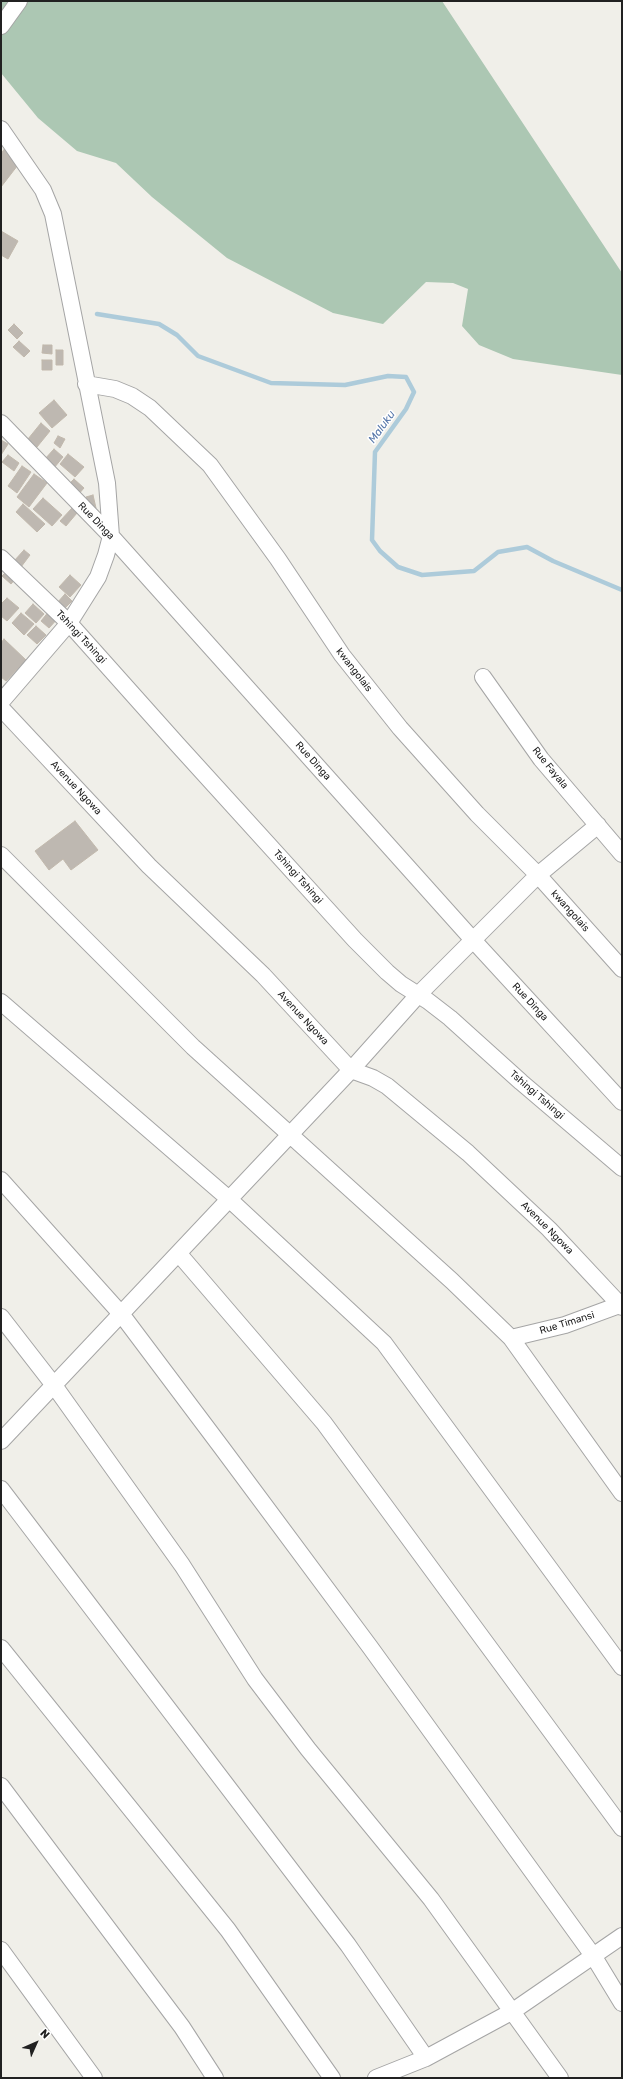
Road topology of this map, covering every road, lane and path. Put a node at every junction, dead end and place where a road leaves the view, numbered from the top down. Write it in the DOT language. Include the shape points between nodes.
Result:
graph roads {
  1 [pos="19,1"];
  2 [pos="1,26"];
  3 [pos="1,129"];
  4 [pos="86,384"];
  5 [pos="1,423"];
  6 [pos="111,536"];
  7 [pos="1,558"];
  8 [pos="70,623"];
  9 [pos="483,677"];
  10 [pos="1,702"];
  11 [pos="1,708"];
  12 [pos="598,825"];
  13 [pos="622,854"];
  14 [pos="1,855"];
  15 [pos="538,875"];
  16 [pos="474,940"];
  17 [pos="622,969"];
  18 [pos="418,995"];
  19 [pos="1,1002"];
  20 [pos="351,1070"];
  21 [pos="622,1102"];
  22 [pos="290,1133"];
  23 [pos="622,1168"];
  24 [pos="1,1180"];
  25 [pos="229,1199"];
  26 [pos="179,1254"];
  27 [pos="622,1306"];
  28 [pos="122,1315"];
  29 [pos="1,1317"];
  30 [pos="511,1338"];
  31 [pos="53,1384"];
  32 [pos="1,1441"];
  33 [pos="1,1489"];
  34 [pos="622,1494"];
  35 [pos="1,1648"];
  36 [pos="622,1667"];
  37 [pos="1,1786"];
  38 [pos="622,1828"];
  39 [pos="622,1936"];
  40 [pos="1,1950"];
  41 [pos="594,1957"];
  42 [pos="622,2003"];
  43 [pos="513,2012"];
  44 [pos="426,2058"];
  45 [pos="94,2078"];
  46 [pos="215,2078"];
  47 [pos="332,2078"];
  48 [pos="376,2078"];
  49 [pos="560,2078"];
  1 -- 2 [label="street"];
  3 -- 4 [label="street" via="49,201 75,314"];
  4 -- 6 [label="street" via="107,483"];
  4 -- 15 [label="street, kwangolais" via="115,389 132,396 150,408 210,465 278,559 342,655 426,757 477,814"];
  5 -- 6 [label="street, Rue Dinga"];
  6 -- 8 [label="street" via="98,577"];
  6 -- 16 [label="street, Rue Dinga"];
  7 -- 8 [label="street, Tshingi Tshingi"];
  8 -- 10 [label="street"];
  8 -- 18 [label="street, Tshingi Tshingi" via="355,940 387,972"];
  9 -- 12 [label="street, Rue Fayala" via="541,759"];
  11 -- 20 [label="street, Avenue Ngowa" via="149,866 263,975"];
  12 -- 13 [label="street, Rue Fayala"];
  12 -- 15 [label="street"];
  14 -- 22 [label="street" via="192,1047"];
  15 -- 16 [label="street"];
  15 -- 17 [label="street, kwangolais"];
  16 -- 18 [label="street"];
  16 -- 21 [label="street, Rue Dinga"];
  18 -- 20 [label="street"];
  18 -- 23 [label="street, Tshingi Tshingi" via="450,1018"];
  19 -- 25 [label="street"];
  20 -- 22 [label="street"];
  20 -- 27 [label="street, Avenue Ngowa" via="387,1086 468,1153 550,1229"];
  22 -- 25 [label="street"];
  22 -- 30 [label="street"];
  24 -- 28 [label="street"];
  25 -- 26 [label="street"];
  25 -- 36 [label="street" via="384,1343"];
  26 -- 28 [label="street"];
  26 -- 38 [label="street" via="324,1423"];
  27 -- 30 [label="street, Rue Timansi" via="565,1325"];
  28 -- 31 [label="street"];
  28 -- 41 [label="street" via="370,1647"];
  29 -- 31 [label="street"];
  30 -- 34 [label="street"];
  31 -- 32 [label="street"];
  31 -- 43 [label="street" via="182,1564 255,1679 308,1749 431,1899"];
  33 -- 44 [label="street" via="348,1945"];
  35 -- 47 [label="street" via="228,1930"];
  37 -- 46 [label="street" via="182,2026"];
  39 -- 41 [label="street"];
  40 -- 45 [label="street"];
  41 -- 42 [label="street"];
  41 -- 43 [label="street"];
  43 -- 44 [label="street"];
  43 -- 49 [label="street"];
  44 -- 48 [label="street"];
}
